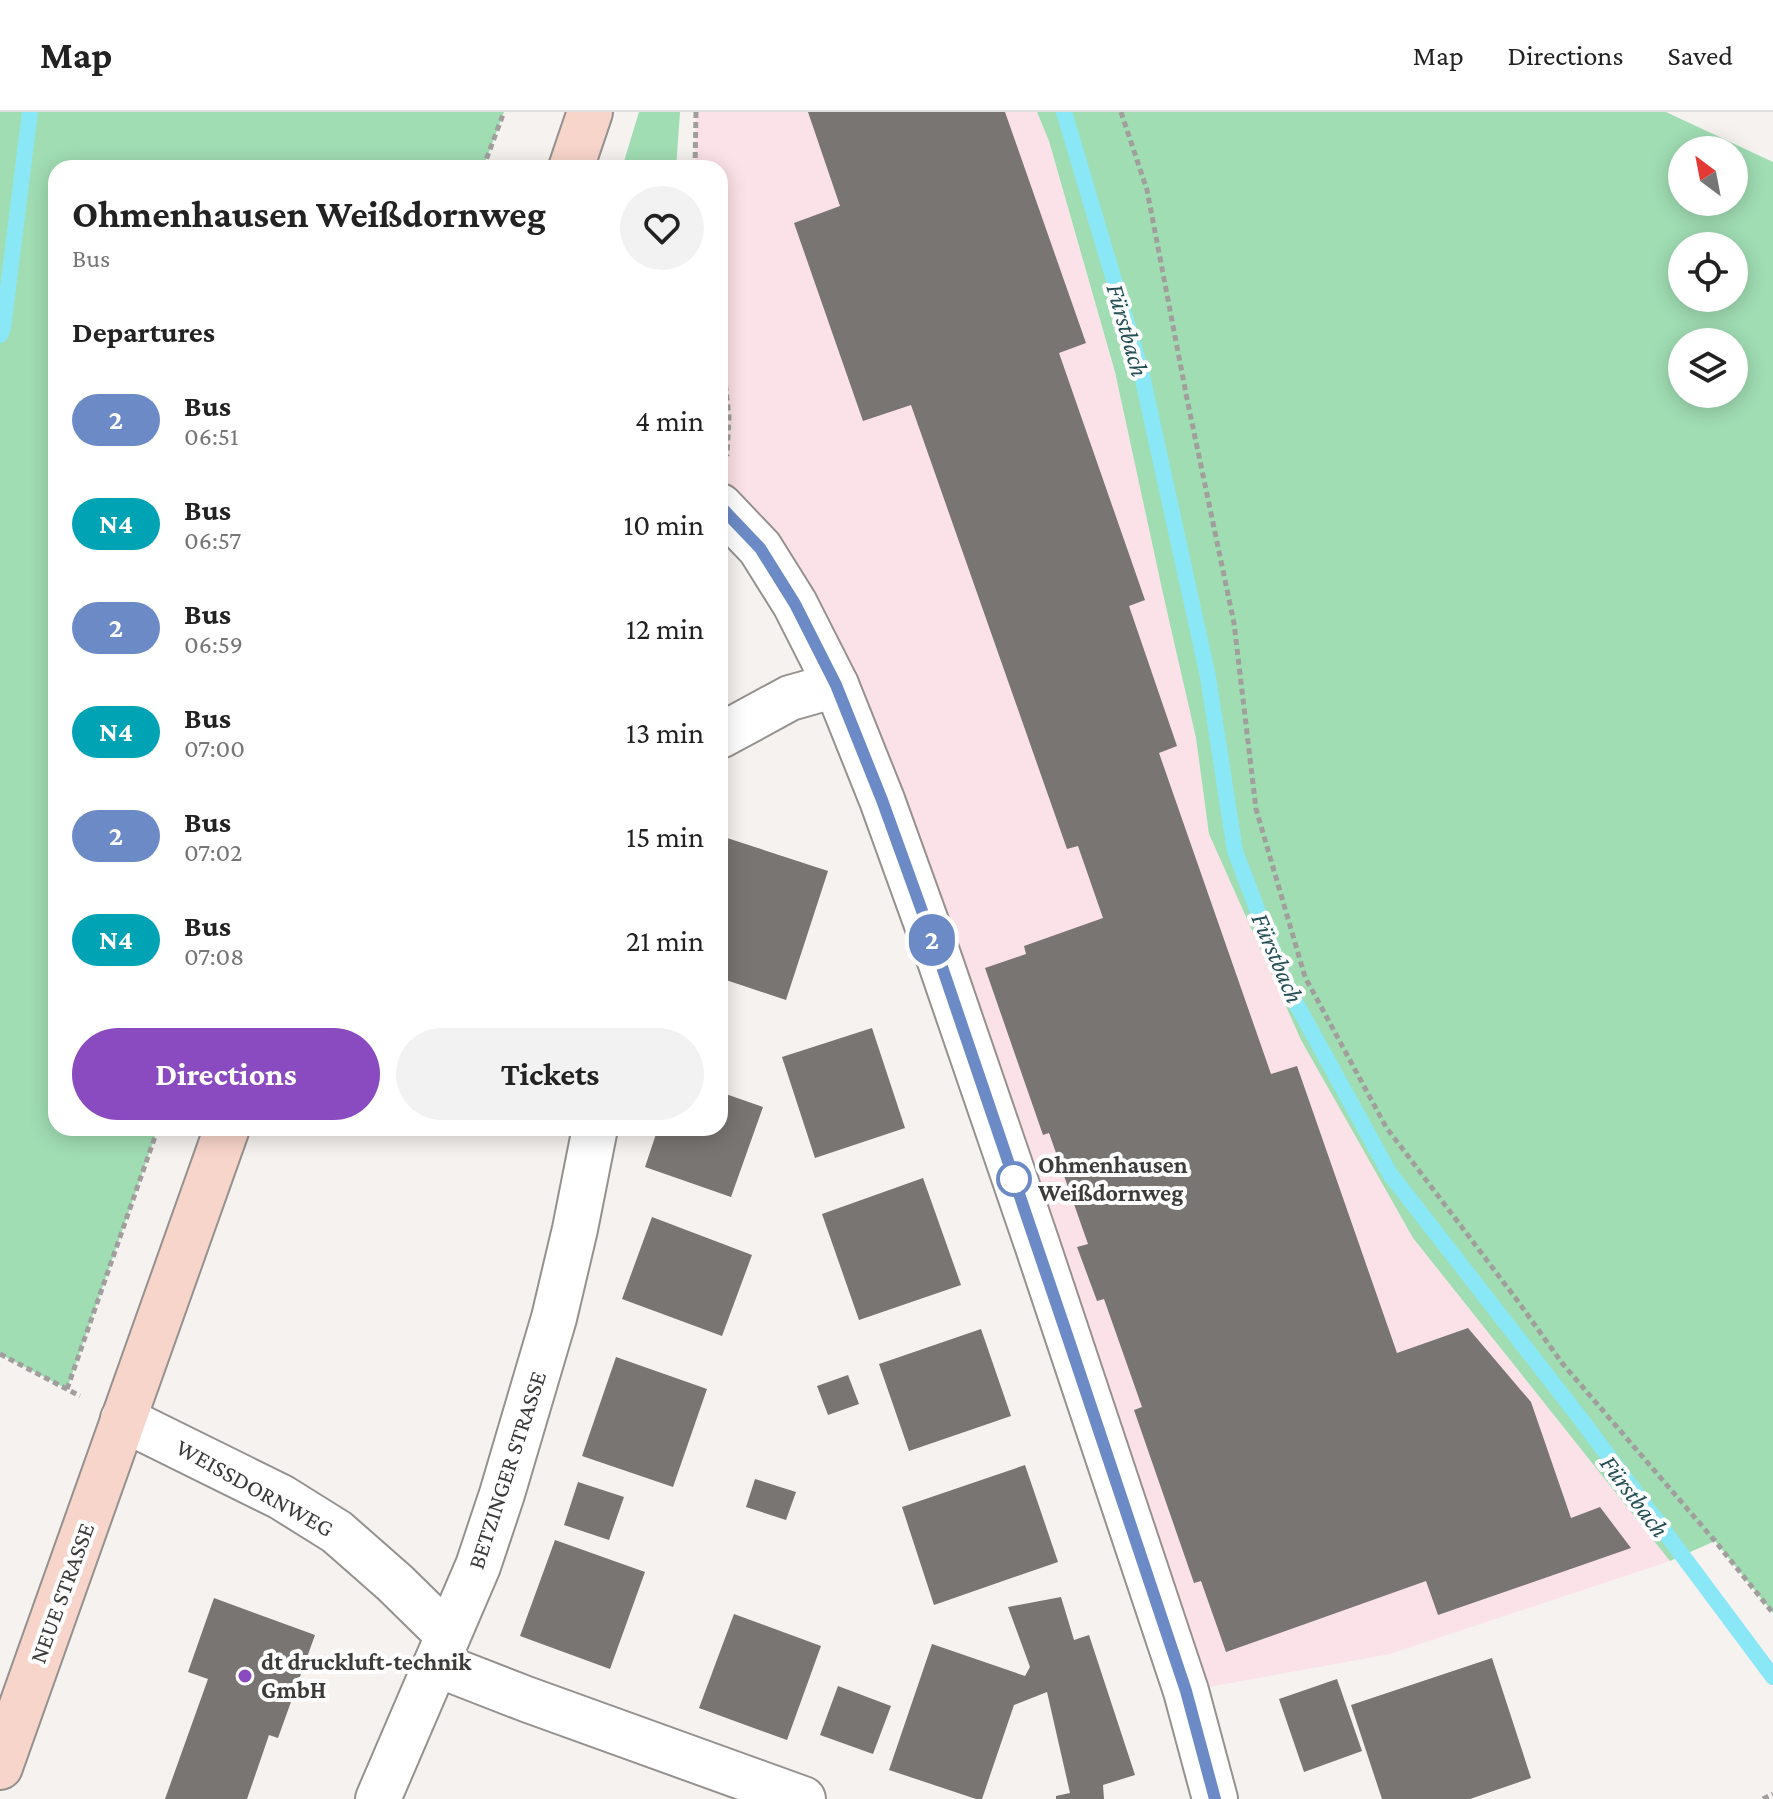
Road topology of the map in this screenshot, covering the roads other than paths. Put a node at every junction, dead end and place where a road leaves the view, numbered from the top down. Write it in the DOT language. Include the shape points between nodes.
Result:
graph roads {
  1 [pos="590,112"];
  2 [pos="574,160"];
  3 [pos="728,514"];
  4 [pos="836,685"];
  5 [pos="728,730"];
  6 [pos="224,1136"];
  7 [pos="593,1136"];
  8 [pos="123,1419"];
  9 [pos="442,1649"];
  10 [pos="0,1767"];
  11 [pos="378,1799"];
  12 [pos="803,1799"];
  13 [pos="1215,1799"];
  1 -- 2 [label="main road"];
  3 -- 4 [label="street" via="760,548"];
  4 -- 5 [label="street" via="790,698"];
  4 -- 13 [label="street" via="939,958 1037,1244 1186,1691"];
  6 -- 8 [label="main road, NEUE STRASSE"];
  7 -- 9 [label="street, BETZINGER STRASSE" via="550,1332 478,1566"];
  8 -- 9 [label="street, WEISSDORNWEG" via="281,1497 337,1532 395,1583"];
  8 -- 10 [label="main road, NEUE STRASSE"];
  9 -- 11 [label="street, BETZINGER STRASSE"];
  9 -- 12 [label="street, WEISSDORNWEG" via="526,1699"];
}
